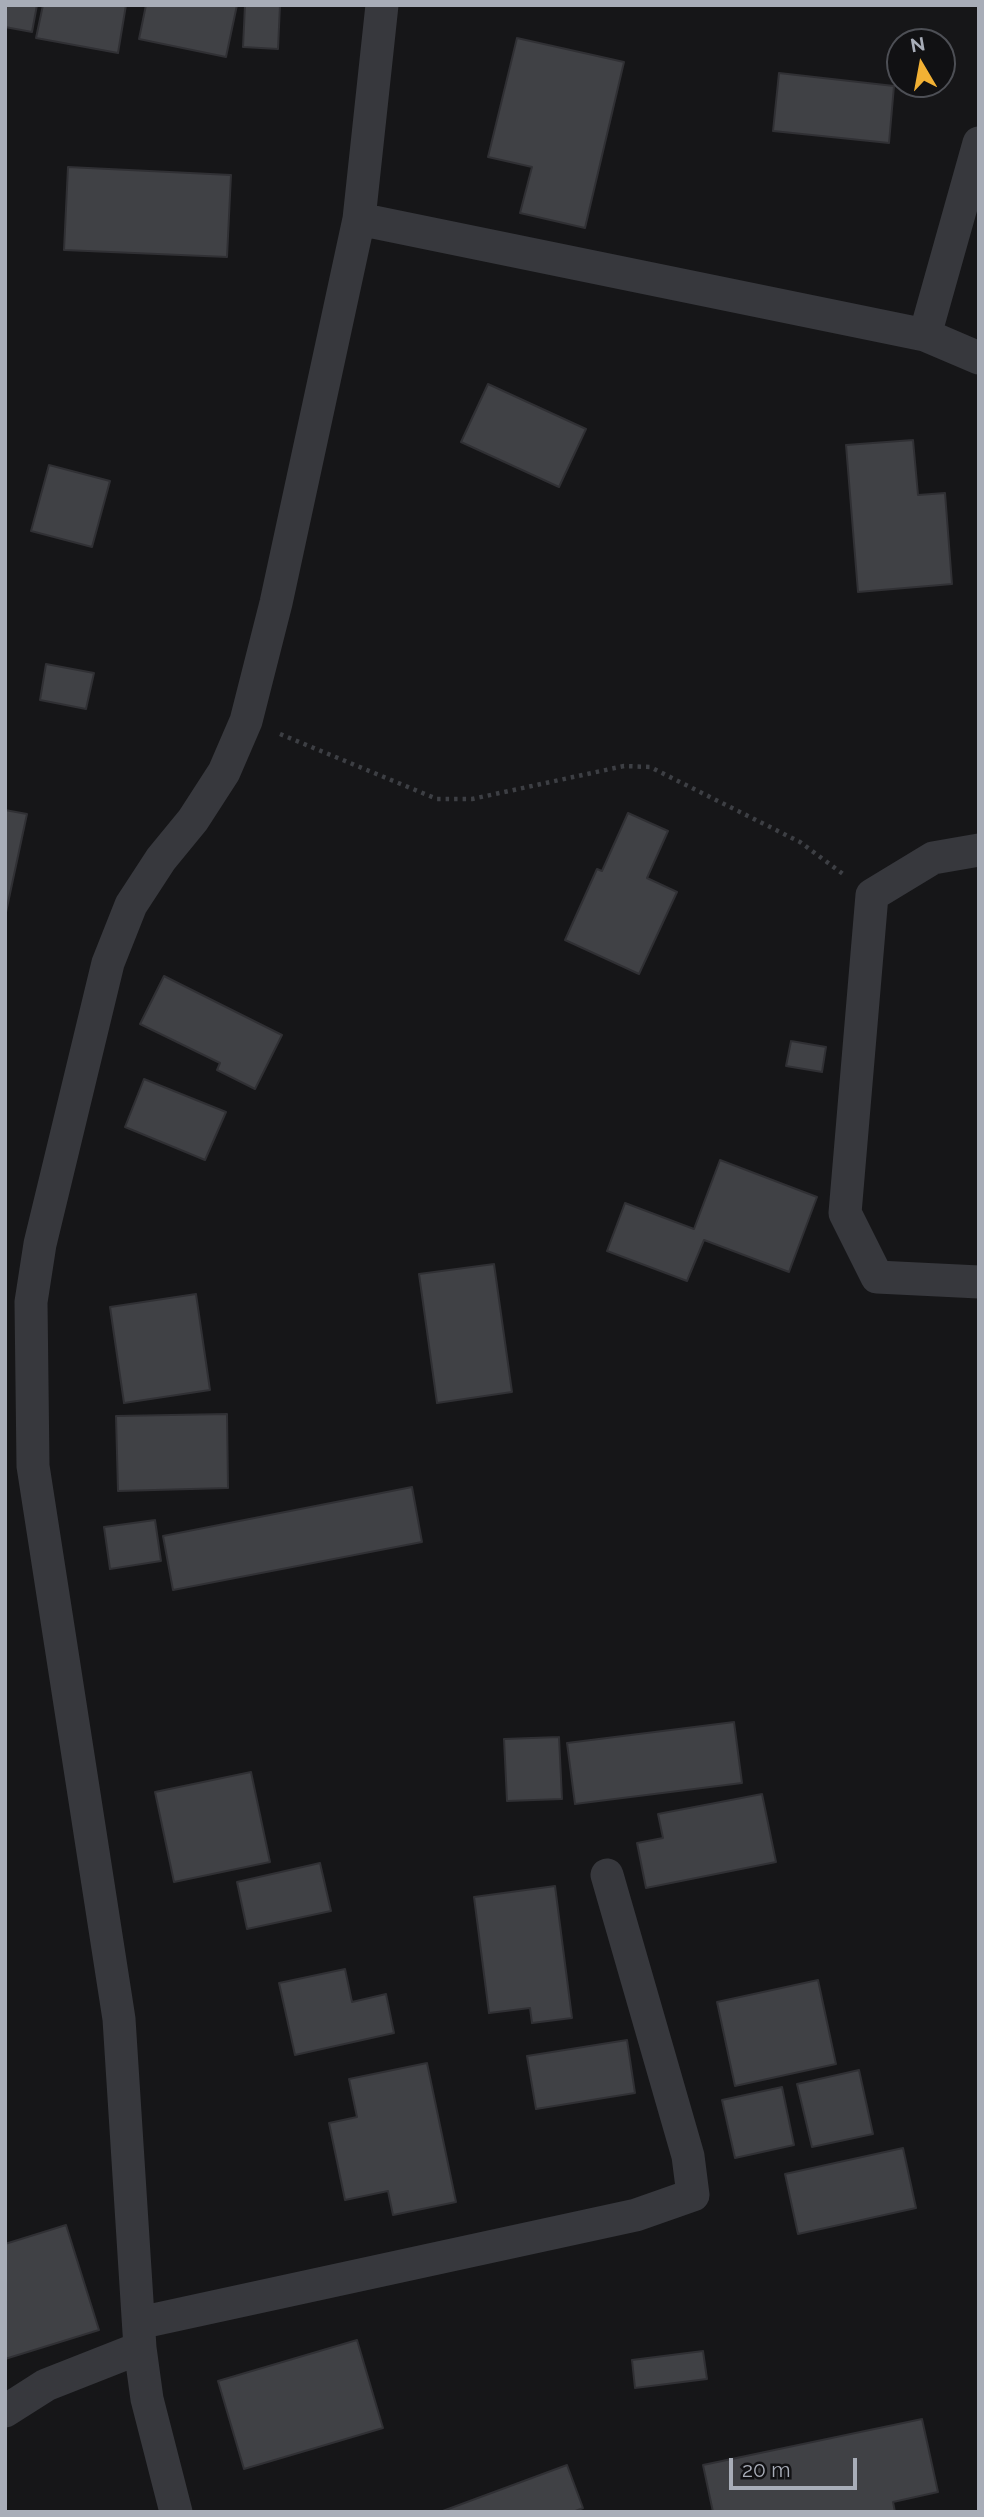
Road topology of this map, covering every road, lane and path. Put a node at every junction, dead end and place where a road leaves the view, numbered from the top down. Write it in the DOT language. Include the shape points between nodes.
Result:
graph roads {
  1 [pos="382,5"];
  2 [pos="979,143"];
  3 [pos="359,219"];
  4 [pos="925,335"];
  5 [pos="979,358"];
  6 [pos="246,721"];
  7 [pos="979,850"];
  8 [pos="872,895"];
  9 [pos="979,1282"];
  10 [pos="18,1302"];
  11 [pos="607,1875"];
  12 [pos="140,2336"];
  13 [pos="5,2410"];
  14 [pos="176,2512"];
  1 -- 3 [label="street"];
  2 -- 4 [label="street"];
  3 -- 4 [label="street"];
  3 -- 6 [label="street"];
  4 -- 5 [label="street"];
  6 -- 8 [label="path" via="437,799 472,799 624,766 650,767 800,842"];
  6 -- 10 [label="street" via="224,772 131,905 108,963 40,1244"];
  7 -- 8 [label="street" via="933,858"];
  8 -- 9 [label="street" via="845,1213 877,1277"];
  10 -- 12 [label="street" via="33,1466 119,2019"];
  11 -- 12 [label="street" via="688,2156 693,2195 636,2215"];
  12 -- 13 [label="street"];
  12 -- 14 [label="street" via="147,2399"];
}
